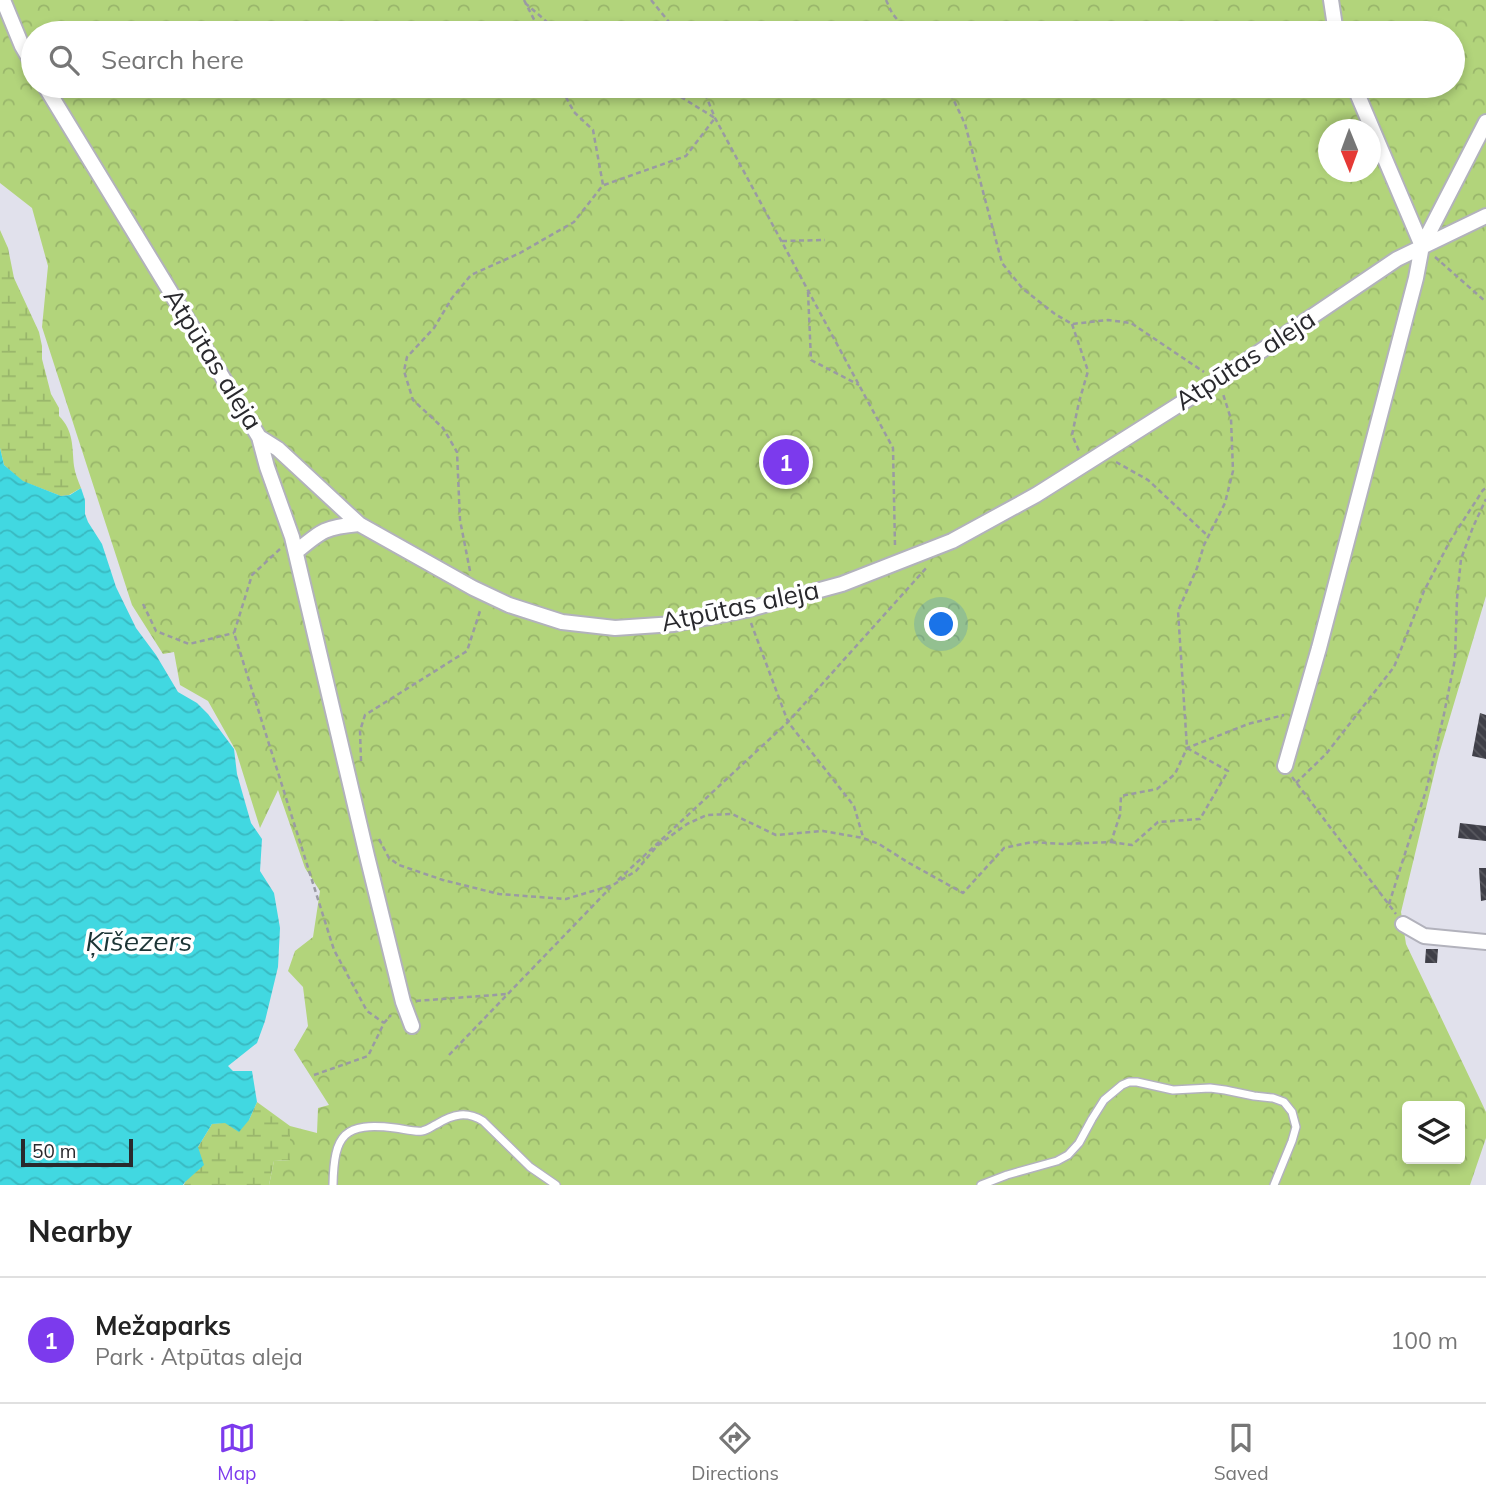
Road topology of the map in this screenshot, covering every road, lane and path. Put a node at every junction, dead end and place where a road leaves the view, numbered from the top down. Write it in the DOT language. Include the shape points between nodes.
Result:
graph roads {
  1 [pos="3,0"];
  2 [pos="651,0"];
  3 [pos="886,0"];
  4 [pos="1331,0"];
  5 [pos="525,1"];
  6 [pos="535,21"];
  7 [pos="547,21"];
  8 [pos="668,21"];
  9 [pos="898,21"];
  10 [pos="1334,21"];
  11 [pos="21,44"];
  12 [pos="52,98"];
  13 [pos="566,98"];
  14 [pos="682,98"];
  15 [pos="707,98"];
  16 [pos="953,98"];
  17 [pos="1359,98"];
  18 [pos="715,118"];
  19 [pos="1486,122"];
  20 [pos="603,185"];
  21 [pos="1486,216"];
  22 [pos="825,240"];
  23 [pos="781,241"];
  24 [pos="1422,246"];
  25 [pos="807,289"];
  26 [pos="1486,302"];
  27 [pos="1072,324"];
  28 [pos="1218,380"];
  29 [pos="859,385"];
  30 [pos="259,437"];
  31 [pos="1101,454"];
  32 [pos="1084,464"];
  33 [pos="1486,488"];
  34 [pos="1486,499"];
  35 [pos="359,524"];
  36 [pos="1209,536"];
  37 [pos="294,545"];
  38 [pos="933,561"];
  39 [pos="896,564"];
  40 [pos="473,588"];
  41 [pos="143,604"];
  42 [pos="746,610"];
  43 [pos="234,633"];
  44 [pos="1300,711"];
  45 [pos="788,722"];
  46 [pos="1187,748"];
  47 [pos="1284,766"];
  48 [pos="361,771"];
  49 [pos="1296,783"];
  50 [pos="863,838"];
  51 [pos="379,839"];
  52 [pos="1111,842"];
  53 [pos="613,885"];
  54 [pos="1389,904"];
  55 [pos="1403,924"];
  56 [pos="1486,942"];
  57 [pos="507,994"];
  58 [pos="403,1002"];
  59 [pos="384,1023"];
  60 [pos="412,1026"];
  61 [pos="449,1055"];
  62 [pos="314,1075"];
  63 [pos="333,1185"];
  64 [pos="556,1185"];
  65 [pos="981,1185"];
  66 [pos="1274,1185"];
  1 -- 11 [label="street"];
  2 -- 8 [label="path"];
  3 -- 9 [label="path"];
  4 -- 10 [label="street"];
  5 -- 6 [label="path"];
  5 -- 7 [label="path"];
  12 -- 30 [label="street, Atpūtas aleja"];
  13 -- 20 [label="path" via="593,130"];
  14 -- 18 [label="path"];
  15 -- 18 [label="path"];
  16 -- 27 [label="path" via="965,124 1002,263 1023,289"];
  17 -- 24 [label="street"];
  18 -- 20 [label="path" via="686,156"];
  18 -- 23 [label="path"];
  19 -- 24 [label="street"];
  20 -- 40 [label="path" via="574,222 471,275 407,357 404,371 413,400 443,429 457,452 460,520"];
  21 -- 24 [label="street, Atpūtas aleja"];
  22 -- 23 [label="path"];
  23 -- 25 [label="path"];
  24 -- 26 [label="path"];
  24 -- 28 [label="street, Atpūtas aleja"];
  24 -- 44 [label="street"];
  25 -- 29 [label="path"];
  25 -- 29 [label="path" via="811,360"];
  27 -- 28 [label="path" via="1131,323"];
  27 -- 32 [label="path" via="1088,371 1072,435"];
  28 -- 31 [label="street, Atpūtas aleja"];
  28 -- 36 [label="path" via="1231,419 1233,471 1226,503"];
  29 -- 39 [label="path" via="893,448"];
  30 -- 35 [label="street, Atpūtas aleja"];
  30 -- 37 [label="street"];
  31 -- 32 [label="street, Atpūtas aleja"];
  31 -- 36 [label="path" via="1148,480"];
  32 -- 39 [label="street, Atpūtas aleja" via="951,541"];
  33 -- 49 [label="path" via="1450,541 1424,591 1394,667 1326,754"];
  34 -- 54 [label="path" via="1461,559 1455,659 1426,791"];
  35 -- 37 [label="street" via="337,526"];
  35 -- 40 [label="street, Atpūtas aleja"];
  36 -- 46 [label="path" via="1178,611"];
  37 -- 43 [label="path" via="252,575"];
  37 -- 58 [label="street"];
  38 -- 45 [label="path"];
  39 -- 42 [label="street, Atpūtas aleja"];
  40 -- 42 [label="street, Atpūtas aleja" via="562,622 615,628 674,624"];
  40 -- 48 [label="path" via="480,611 467,651 365,715 360,731"];
  41 -- 43 [label="path" via="156,631 189,644"];
  42 -- 45 [label="path"];
  43 -- 59 [label="path" via="334,950 367,1011"];
  44 -- 46 [label="path" via="1248,724"];
  44 -- 47 [label="street"];
  45 -- 50 [label="path" via="854,806"];
  45 -- 53 [label="path"];
  46 -- 52 [label="path" via="1175,774 1157,789 1121,796"];
  46 -- 52 [label="path" via="1228,771 1200,819 1158,822 1132,845"];
  47 -- 49 [label="path"];
  49 -- 54 [label="path"];
  50 -- 52 [label="path" via="963,893 1004,848 1031,842"];
  50 -- 53 [label="path" via="823,831 776,835 732,814 707,815 657,846 636,871"];
  51 -- 53 [label="path" via="389,858 399,865 499,894 566,899"];
  53 -- 57 [label="path"];
  54 -- 55 [label="path"];
  55 -- 56 [label="street" via="1424,936"];
  57 -- 58 [label="path"];
  57 -- 61 [label="path"];
  58 -- 59 [label="path"];
  58 -- 60 [label="street"];
  59 -- 62 [label="path" via="368,1056"];
  63 -- 64 [label="lane" via="338,1146 351,1130 365,1126 423,1131 460,1114 483,1121 530,1167"];
  65 -- 66 [label="lane" via="1068,1156 1108,1096 1129,1082 1173,1090 1226,1090 1284,1102 1296,1127"];
}
